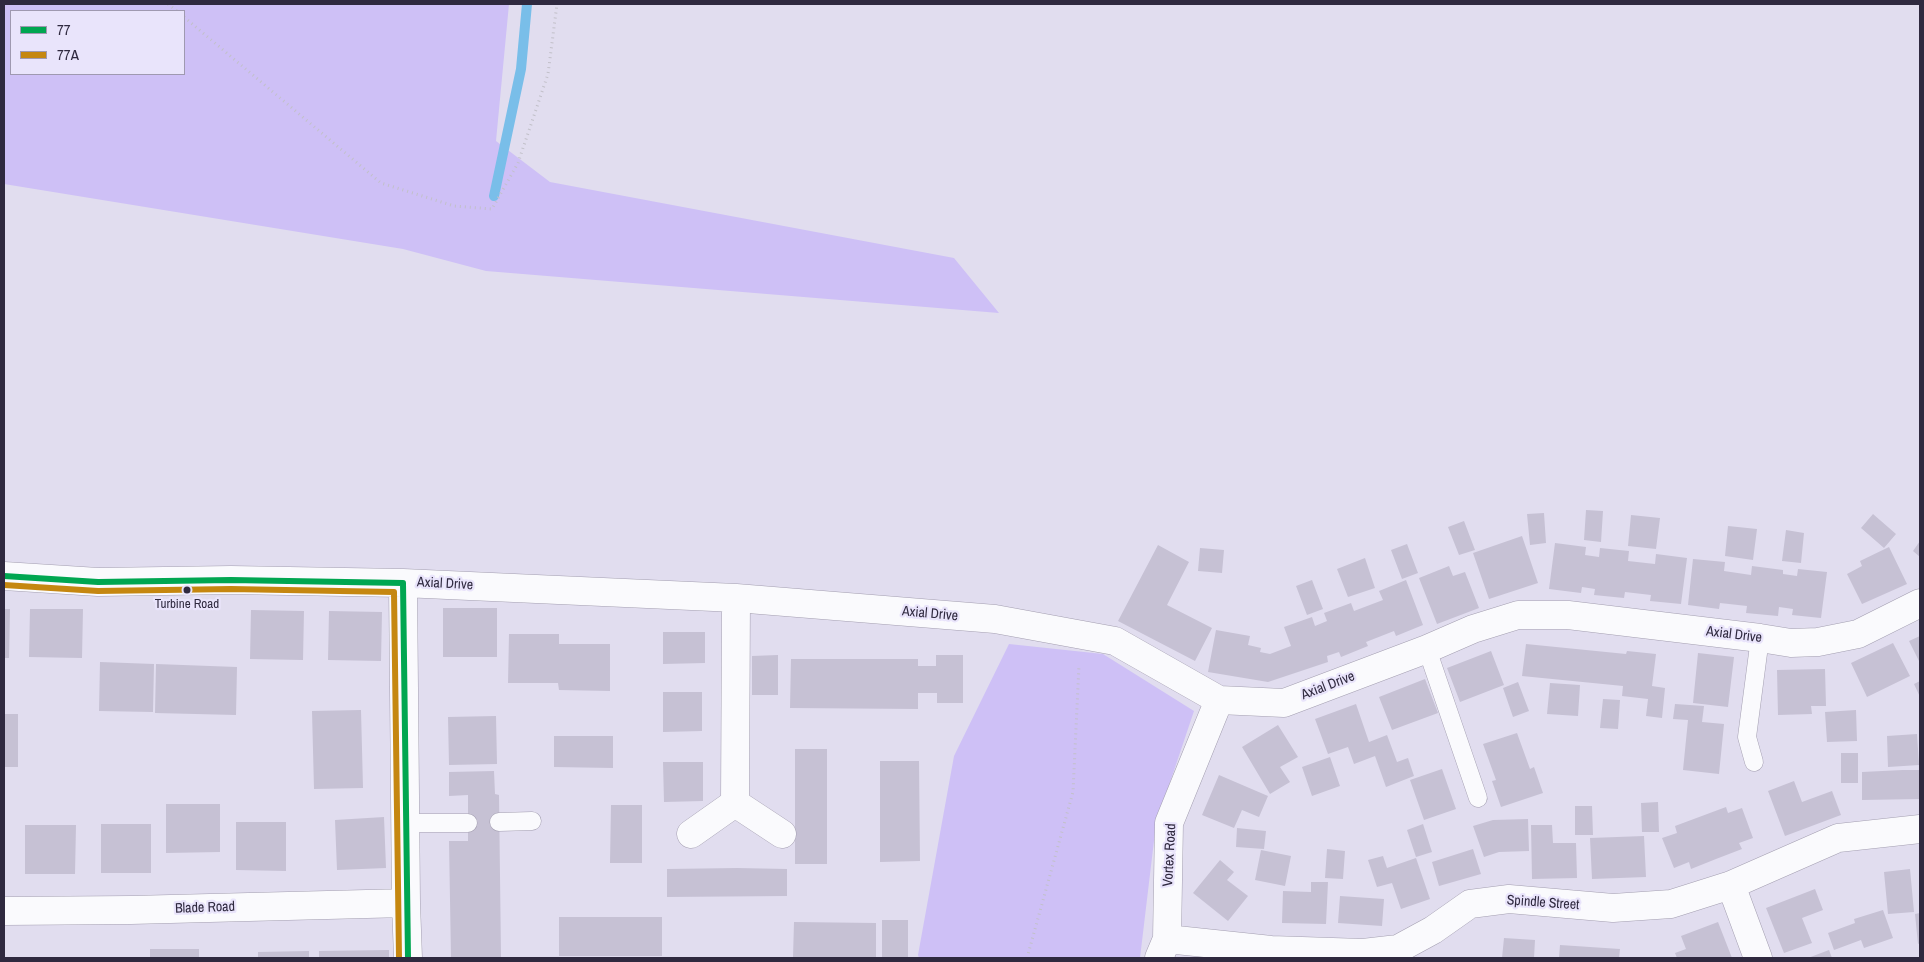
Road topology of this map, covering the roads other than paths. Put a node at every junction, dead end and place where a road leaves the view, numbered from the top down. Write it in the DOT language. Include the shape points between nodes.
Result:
graph roads {
  1 [pos="4,576"];
  2 [pos="403,582"];
  3 [pos="736,598"];
  4 [pos="1920,603"];
  5 [pos="1760,638"];
  6 [pos="1427,649"];
  7 [pos="1219,700"];
  8 [pos="1754,762"];
  9 [pos="1478,798"];
  10 [pos="735,803"];
  11 [pos="532,821"];
  12 [pos="499,822"];
  13 [pos="405,823"];
  14 [pos="468,823"];
  15 [pos="1920,829"];
  16 [pos="691,834"];
  17 [pos="782,834"];
  18 [pos="1731,885"];
  19 [pos="406,903"];
  20 [pos="4,910"];
  21 [pos="1163,949"];
  22 [pos="408,958"];
  23 [pos="1758,958"];
  1 -- 2 [label="street, Axial Drive" via="98,582"];
  2 -- 3 [label="street, Axial Drive"];
  2 -- 13 [label="street"];
  3 -- 7 [label="street, Axial Drive" via="995,619 1115,641"];
  3 -- 10 [label="street"];
  4 -- 5 [label="street, Axial Drive" via="1858,634 1800,643"];
  5 -- 6 [label="street, Axial Drive" via="1568,615 1518,615 1473,629"];
  5 -- 8 [label="lane" via="1747,737"];
  6 -- 7 [label="street, Axial Drive" via="1284,703"];
  6 -- 9 [label="lane"];
  7 -- 21 [label="street, Vortex Road" via="1169,823"];
  10 -- 16 [label="street"];
  10 -- 17 [label="street"];
  11 -- 12 [label="lane"];
  13 -- 14 [label="lane"];
  13 -- 19 [label="street"];
  15 -- 18 [label="street, Spindle Street" via="1838,838"];
  18 -- 21 [label="street, Spindle Street" via="1671,904 1613,908 1509,899 1470,904 1398,949 1363,954"];
  18 -- 23 [label="street"];
  19 -- 20 [label="street, Blade Road"];
  19 -- 22 [label="street"];
}
